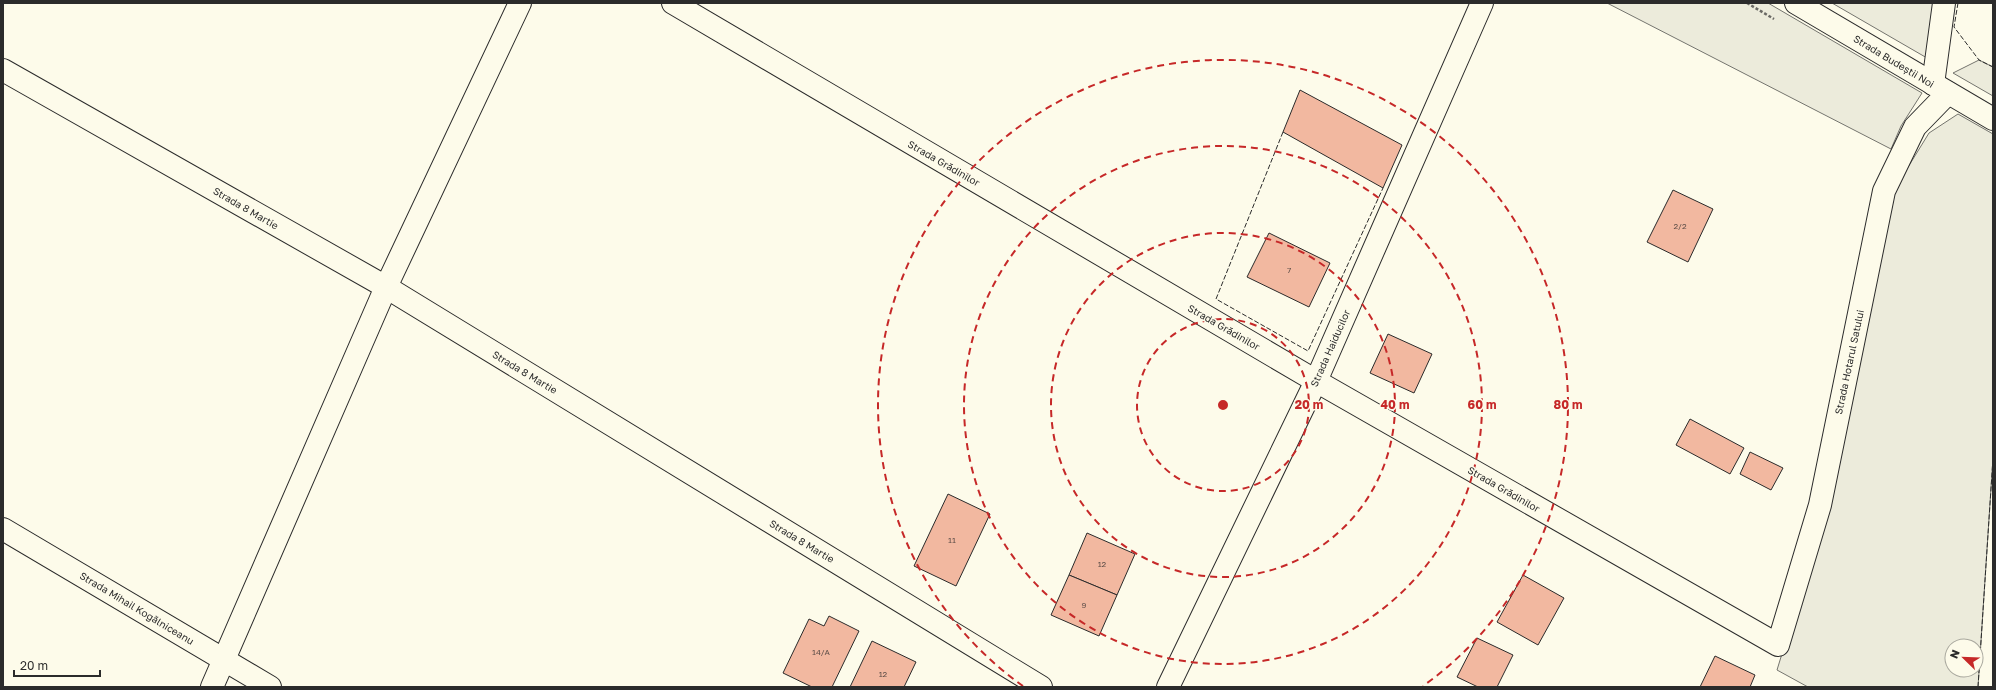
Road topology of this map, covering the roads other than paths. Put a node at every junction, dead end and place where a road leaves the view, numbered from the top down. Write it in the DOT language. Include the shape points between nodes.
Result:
graph roads {
  1 [pos="520,3"];
  2 [pos="673,3"];
  3 [pos="1482,3"];
  4 [pos="1796,3"];
  5 [pos="1944,3"];
  6 [pos="3,70"];
  7 [pos="1941,89"];
  8 [pos="1993,119"];
  9 [pos="386,288"];
  10 [pos="1316,382"];
  11 [pos="3,529"];
  12 [pos="1778,645"];
  13 [pos="225,660"];
  14 [pos="212,687"];
  15 [pos="270,687"];
  16 [pos="1041,687"];
  17 [pos="1168,687"];
  1 -- 9 [label="street"];
  2 -- 10 [label="street, Strada Grădinilor"];
  3 -- 10 [label="street, Strada Haiducilor"];
  4 -- 7 [label="street, Strada Budeștii Noi"];
  5 -- 7 [label="street"];
  6 -- 9 [label="street, Strada 8 Martie"];
  7 -- 8 [label="street, Strada Budeștii Noi"];
  7 -- 12 [label="street, Strada Hotarul Satului" via="1915,127 1884,191 1820,505"];
  9 -- 13 [label="street"];
  9 -- 16 [label="street, Strada 8 Martie"];
  10 -- 12 [label="street, Strada Grădinilor"];
  10 -- 17 [label="street, Strada Haiducilor"];
  11 -- 13 [label="street, Strada Mihail Kogălniceanu"];
  13 -- 14 [label="street"];
  13 -- 15 [label="street, Strada Mihail Kogălniceanu"];
}
